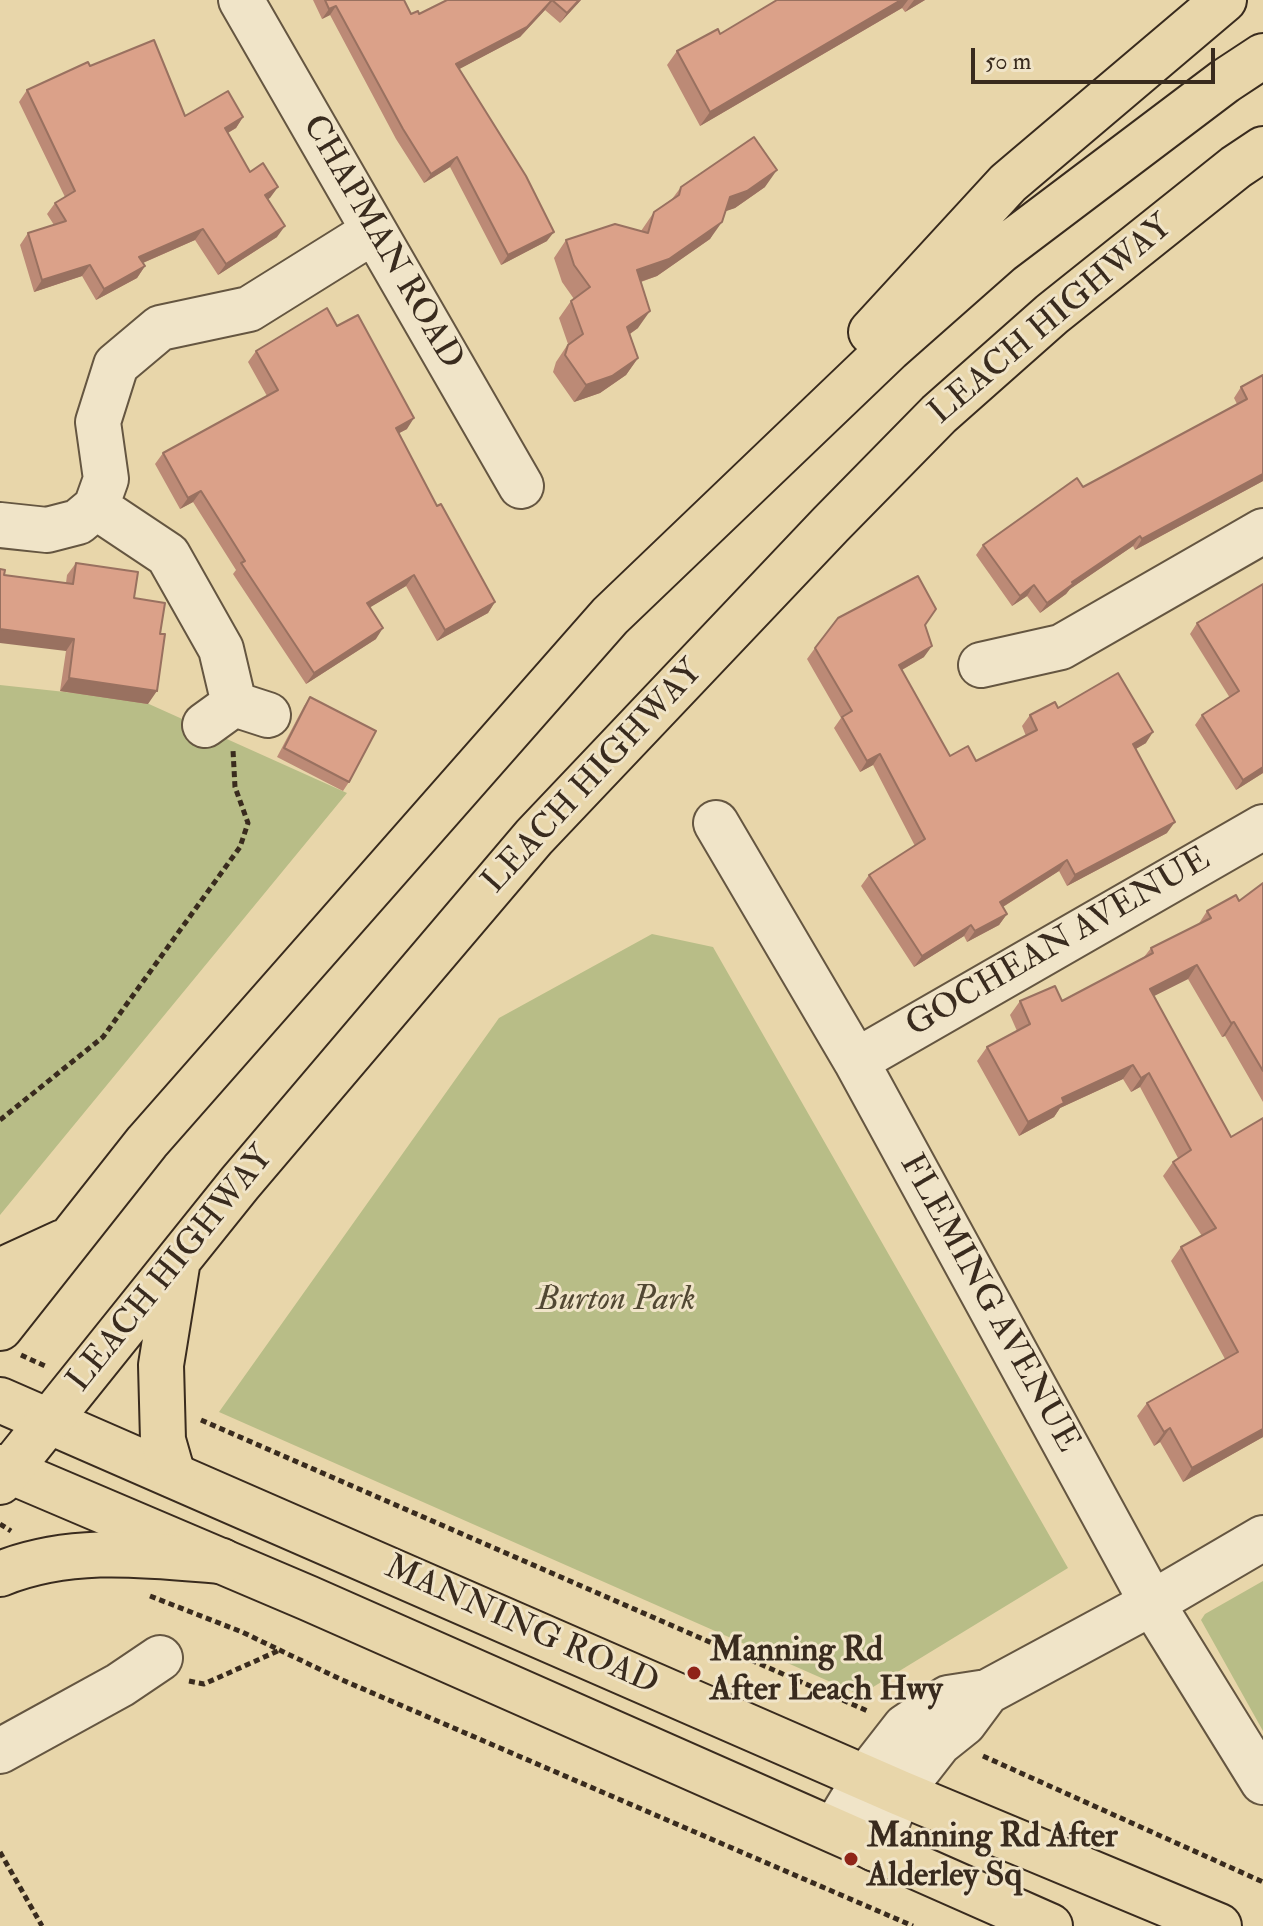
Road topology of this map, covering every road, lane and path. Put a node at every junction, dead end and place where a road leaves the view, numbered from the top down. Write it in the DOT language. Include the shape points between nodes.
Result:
graph roads {
  1 [pos="241,0"];
  2 [pos="1224,0"];
  3 [pos="1263,56"];
  4 [pos="1263,149"];
  5 [pos="1263,185"];
  6 [pos="374,231"];
  7 [pos="1052,314"];
  8 [pos="521,486"];
  9 [pos="96,507"];
  10 [pos="0,525"];
  11 [pos="1263,531"];
  12 [pos="610,616"];
  13 [pos="981,665"];
  14 [pos="235,715"];
  15 [pos="716,823"];
  16 [pos="1263,827"];
  17 [pos="856,1061"];
  18 [pos="0,1120"];
  19 [pos="71,1239"];
  20 [pos="177,1263"];
  21 [pos="0,1271"];
  22 [pos="0,1328"];
  23 [pos="0,1400"];
  24 [pos="160,1405"];
  25 [pos="49,1421"];
  26 [pos="3,1473"];
  27 [pos="173,1475"];
  28 [pos="1263,1538"];
  29 [pos="222,1561"];
  30 [pos="0,1574"];
  31 [pos="146,1595"];
  32 [pos="1152,1603"];
  33 [pos="280,1650"];
  34 [pos="154,1662"];
  35 [pos="922,1735"];
  36 [pos="0,1751"];
  37 [pos="1263,1782"];
  38 [pos="883,1785"];
  39 [pos="834,1830"];
  40 [pos="875,1849"];
  41 [pos="0,1852"];
  42 [pos="1263,1882"];
  43 [pos="1199,1922"];
  44 [pos="42,1926"];
  45 [pos="913,1926"];
  46 [pos="1050,1926"];
  1 -- 6 [label="street, CHAPMAN ROAD"];
  2 -- 12 [label="main road" via="1008,183"];
  3 -- 12 [label="main road" via="1000,251 889,349"];
  4 -- 7 [label="main road, LEACH HIGHWAY"];
  5 -- 7 [label="main road"];
  6 -- 8 [label="street, CHAPMAN ROAD"];
  6 -- 9 [label="street" via="249,309 160,328 116,365 98,422 106,479"];
  7 -- 20 [label="main road, LEACH HIGHWAY" via="929,425 534,837"];
  9 -- 10 [label="street" via="78,522 47,530"];
  9 -- 14 [label="street" via="168,555 221,649"];
  11 -- 13 [label="street" via="1061,647"];
  12 -- 19 [label="main road" via="147,1142"];
  14 -- 18 [label="path" via="235,787 248,823 240,847 103,1037"];
  15 -- 17 [label="street, FLEMING AVENUE"];
  16 -- 17 [label="street, GOCHEAN AVENUE"];
  17 -- 32 [label="street, FLEMING AVENUE"];
  19 -- 21 [label="main road"];
  19 -- 22 [label="main road"];
  20 -- 24 [label="main road"];
  20 -- 25 [label="main road, LEACH HIGHWAY"];
  23 -- 25 [label="main road, MANNING ROAD"];
  24 -- 27 [label="main road"];
  24 -- 35 [label="path" via="186,1406 201,1421"];
  25 -- 26 [label="main road, LEACH HIGHWAY"];
  25 -- 27 [label="main road, MANNING ROAD"];
  26 -- 29 [label="main road, MANNING ROAD"];
  27 -- 38 [label="main road, MANNING ROAD"];
  28 -- 32 [label="street"];
  29 -- 30 [label="main road" via="103,1553 26,1564"];
  29 -- 39 [label="main road, MANNING ROAD"];
  31 -- 33 [label="path"];
  32 -- 35 [label="street" via="987,1692 948,1698"];
  32 -- 37 [label="street, FLEMING AVENUE"];
  33 -- 34 [label="path" via="204,1684 165,1677"];
  33 -- 45 [label="path"];
  34 -- 36 [label="street"];
  35 -- 38 [label="street"];
  35 -- 42 [label="path" via="968,1749"];
  38 -- 39 [label="street"];
  38 -- 40 [label="street"];
  38 -- 43 [label="main road, MANNING ROAD"];
  39 -- 40 [label="main road, MANNING ROAD"];
  40 -- 46 [label="main road, MANNING ROAD"];
  41 -- 44 [label="path"];
}
